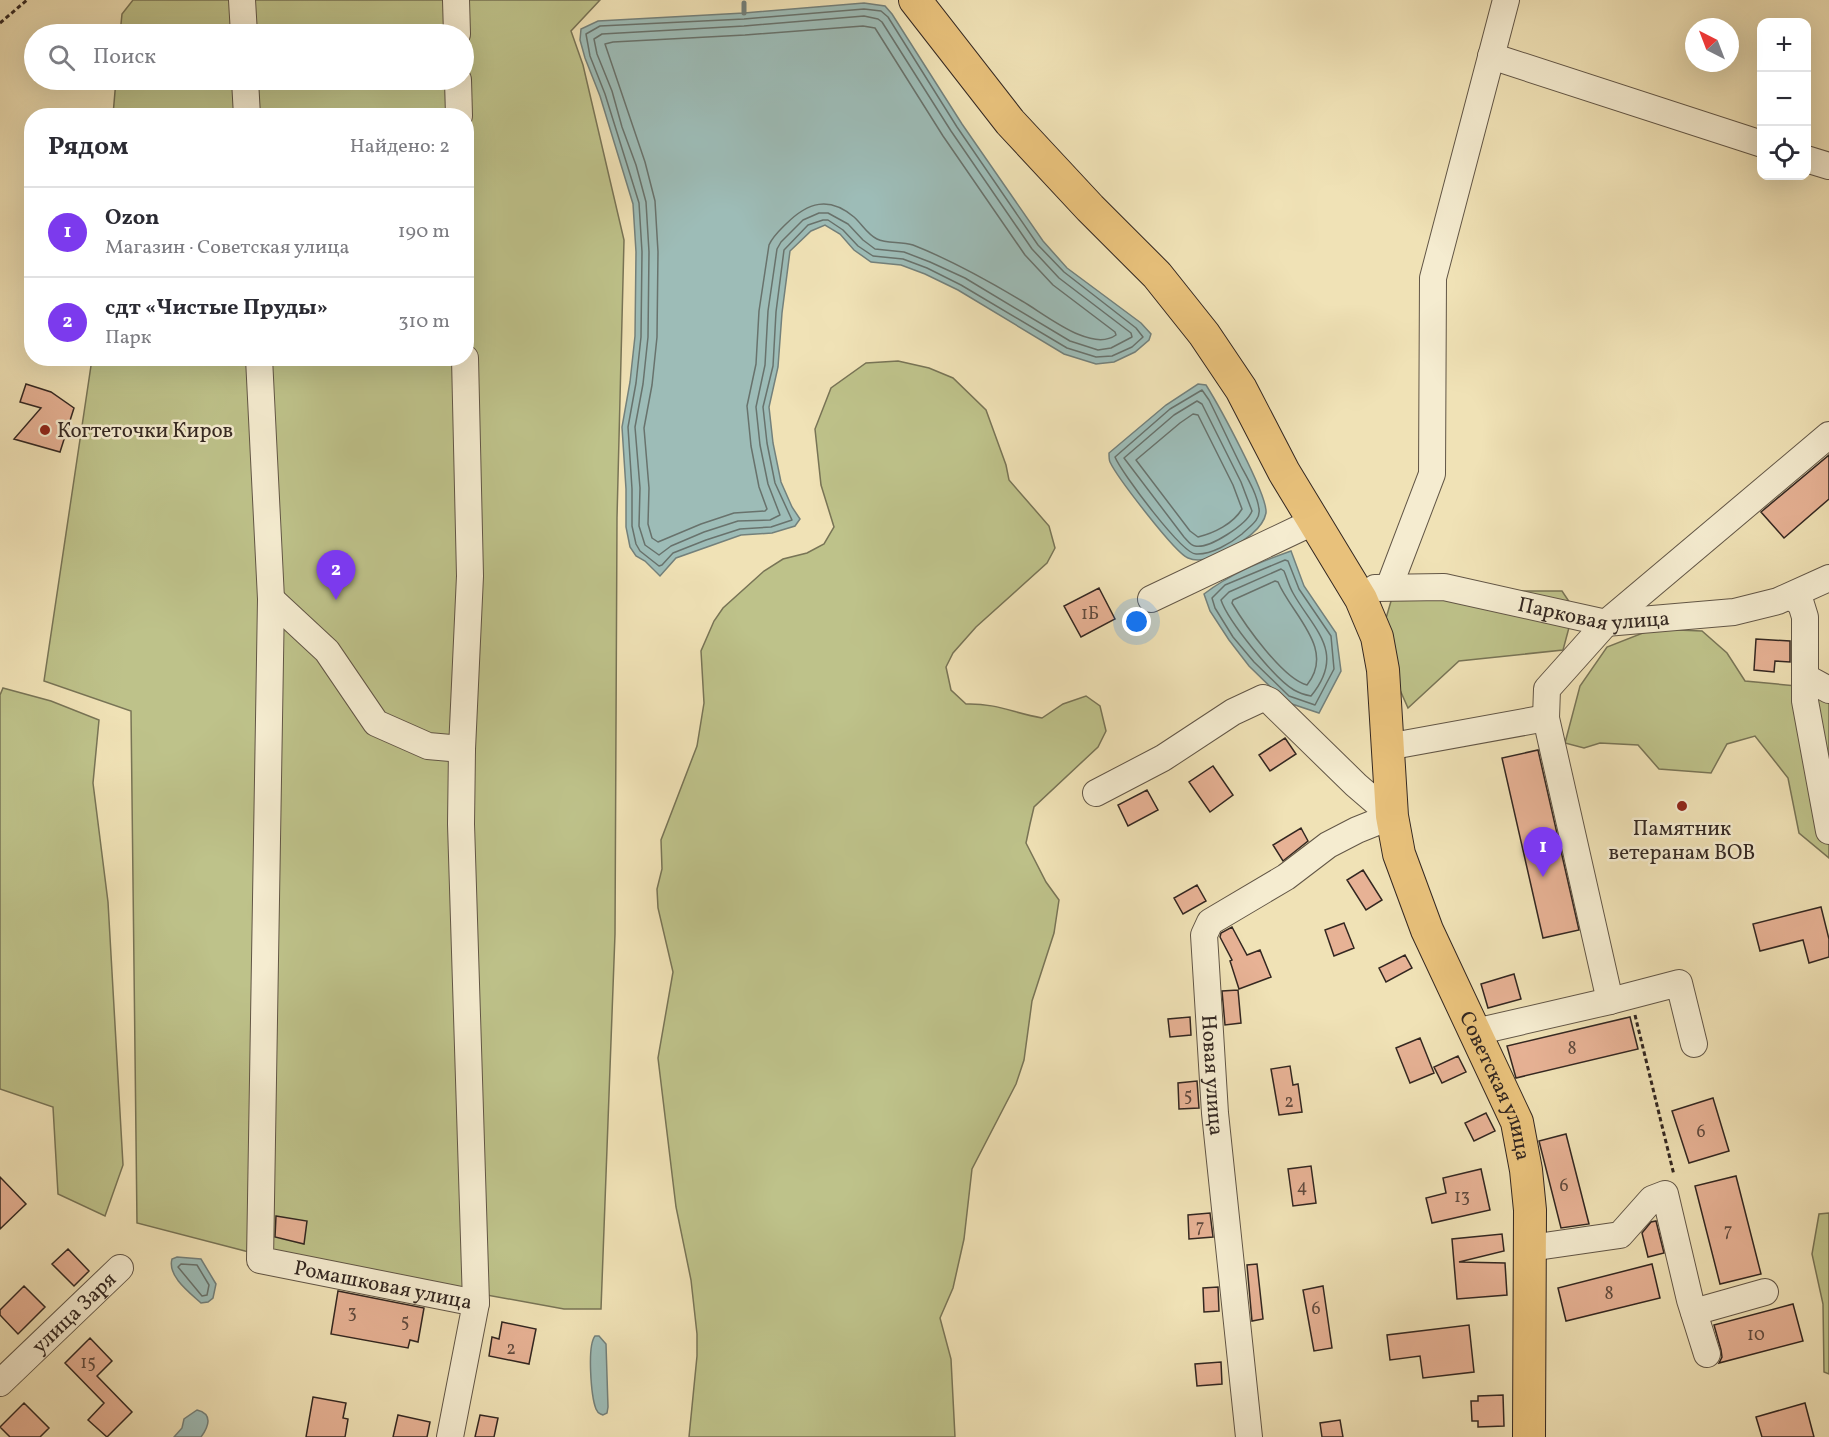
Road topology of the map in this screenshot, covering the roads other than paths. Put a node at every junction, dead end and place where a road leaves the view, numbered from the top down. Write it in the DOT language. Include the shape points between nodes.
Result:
graph roads {
  1 [pos="242,0"];
  2 [pos="456,0"];
  3 [pos="915,0"];
  4 [pos="1506,0"];
  5 [pos="243,24"];
  6 [pos="457,24"];
  7 [pos="1491,56"];
  8 [pos="245,90"];
  9 [pos="458,90"];
  10 [pos="246,108"];
  11 [pos="459,108"];
  12 [pos="1757,143"];
  13 [pos="1811,161"];
  14 [pos="1829,166"];
  15 [pos="259,366"];
  16 [pos="465,366"];
  17 [pos="1829,435"];
  18 [pos="1313,522"];
  19 [pos="1829,578"];
  20 [pos="1389,587"];
  21 [pos="1355,590"];
  22 [pos="1791,596"];
  23 [pos="1151,599"];
  24 [pos="271,600"];
  25 [pos="1606,623"];
  26 [pos="1805,677"];
  27 [pos="1829,690"];
  28 [pos="1546,718"];
  29 [pos="1387,747"];
  30 [pos="462,749"];
  31 [pos="1096,793"];
  32 [pos="1392,816"];
  33 [pos="1829,831"];
  34 [pos="1620,998"];
  35 [pos="1475,1032"];
  36 [pos="1694,1044"];
  37 [pos="1530,1248"];
  38 [pos="120,1268"];
  39 [pos="1765,1292"];
  40 [pos="476,1303"];
  41 [pos="1694,1312"];
  42 [pos="1707,1354"];
  43 [pos="0,1383"];
  44 [pos="450,1437"];
  45 [pos="1249,1437"];
  46 [pos="1528,1437"];
  1 -- 5 [label="street"];
  2 -- 6 [label="street"];
  3 -- 18 [label="main road, Советская улица" via="1010,122 1157,275 1204,334 1241,389"];
  4 -- 7 [label="street"];
  7 -- 12 [label="street"];
  7 -- 20 [label="street" via="1433,278 1432,474"];
  8 -- 10 [label="street"];
  9 -- 11 [label="street"];
  13 -- 14 [label="street"];
  15 -- 24 [label="street"];
  16 -- 30 [label="street" via="470,576"];
  17 -- 25 [label="street"];
  18 -- 21 [label="main road, Советская улица"];
  18 -- 23 [label="street"];
  19 -- 22 [label="street, Парковая улица"];
  20 -- 21 [label="street, Парковая улица"];
  20 -- 25 [label="street, Парковая улица" via="1444,587"];
  21 -- 29 [label="main road, Советская улица" via="1377,637"];
  22 -- 25 [label="street, Парковая улица" via="1734,612"];
  22 -- 26 [label="street" via="1801,604 1805,616"];
  24 -- 30 [label="street" via="327,651 376,723 428,746"];
  24 -- 40 [label="street, Ромашковая улица" via="260,1260"];
  25 -- 28 [label="street" via="1547,689"];
  26 -- 27 [label="street"];
  26 -- 33 [label="street" via="1805,701"];
  28 -- 29 [label="street"];
  28 -- 34 [label="street"];
  29 -- 32 [label="main road, Советская улица"];
  30 -- 40 [label="street"];
  31 -- 32 [label="street" via="1263,698"];
  32 -- 35 [label="main road, Советская улица" via="1412,893"];
  32 -- 45 [label="street, Новая улица" via="1328,845 1286,877 1210,922 1203,935 1215,1113"];
  34 -- 35 [label="street"];
  34 -- 36 [label="street" via="1679,983"];
  35 -- 37 [label="main road, Советская улица" via="1517,1122 1526,1170"];
  37 -- 41 [label="street" via="1620,1235 1652,1199 1671,1192"];
  37 -- 46 [label="main road, Советская улица"];
  38 -- 43 [label="street, улица Заря"];
  39 -- 41 [label="street"];
  40 -- 44 [label="street, Ромашковая улица"];
  41 -- 42 [label="street"];
}
